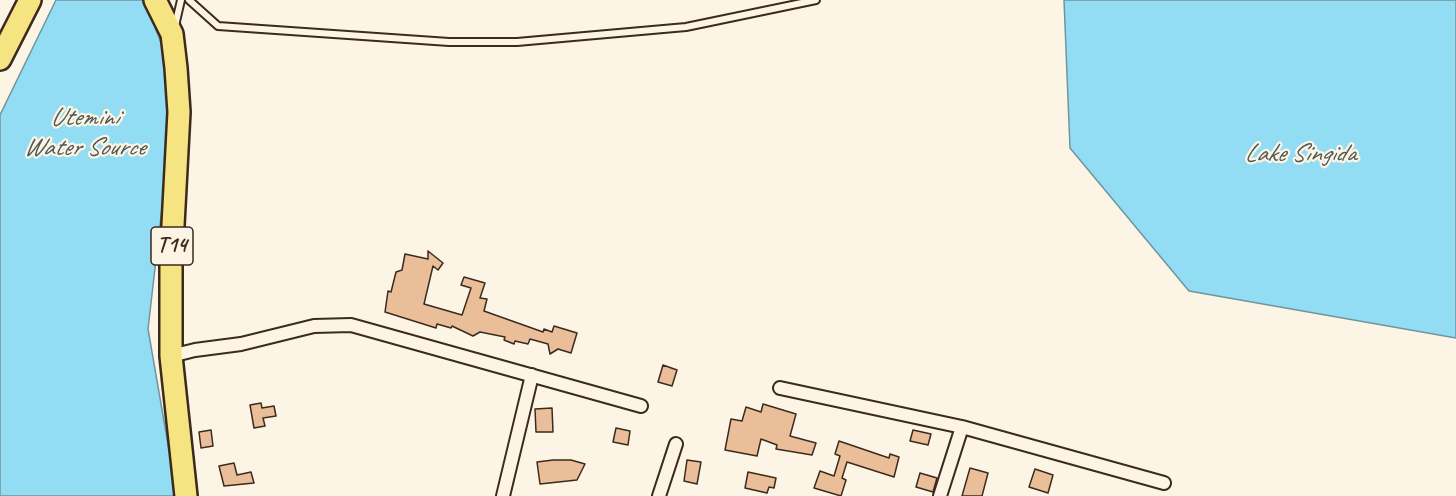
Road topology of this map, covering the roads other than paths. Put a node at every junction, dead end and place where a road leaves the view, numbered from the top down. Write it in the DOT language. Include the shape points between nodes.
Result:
graph roads {
  1 [pos="30,0"];
  2 [pos="155,0"];
  3 [pos="181,0"];
  4 [pos="189,0"];
  5 [pos="816,0"];
  6 [pos="172,34"];
  7 [pos="0,59"];
  8 [pos="171,356"];
  9 [pos="532,375"];
  10 [pos="780,388"];
  11 [pos="640,406"];
  12 [pos="962,427"];
  13 [pos="676,444"];
  14 [pos="1164,483"];
  15 [pos="186,496"];
  16 [pos="503,496"];
  17 [pos="663,496"];
  18 [pos="940,496"];
  1 -- 7 [label="highway"];
  2 -- 6 [label="highway, T14"];
  3 -- 6 [label="lane"];
  4 -- 5 [label="lane" via="218,26 448,42 517,42 686,27"];
  6 -- 8 [label="highway, T14" via="178,112"];
  8 -- 9 [label="street" via="314,326 342,324 382,331"];
  8 -- 15 [label="highway, T14"];
  9 -- 11 [label="street"];
  9 -- 16 [label="street"];
  10 -- 12 [label="street"];
  12 -- 14 [label="street"];
  12 -- 18 [label="street"];
  13 -- 17 [label="street"];
}
